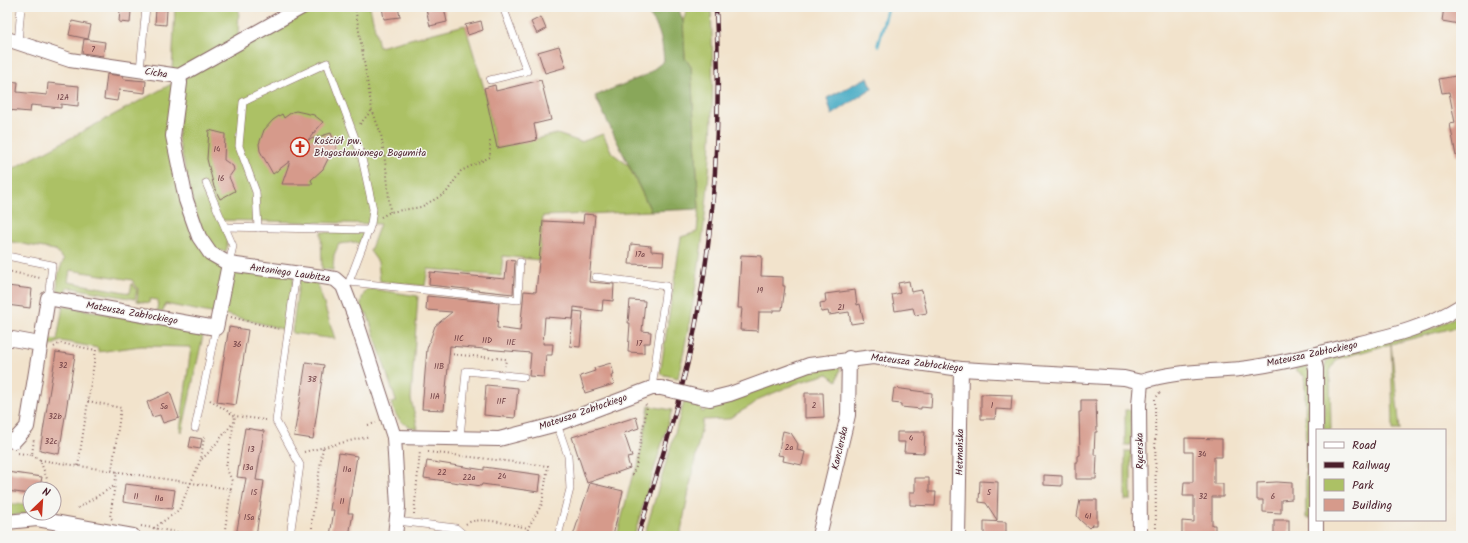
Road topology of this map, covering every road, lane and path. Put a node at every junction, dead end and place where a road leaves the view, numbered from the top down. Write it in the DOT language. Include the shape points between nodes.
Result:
graph roads {
  1 [pos="21,7"];
  2 [pos="146,7"];
  3 [pos="302,7"];
  4 [pos="355,7"];
  5 [pos="503,7"];
  6 [pos="13,41"];
  7 [pos="140,70"];
  8 [pos="179,76"];
  9 [pos="490,80"];
  10 [pos="372,110"];
  11 [pos="353,133"];
  12 [pos="490,139"];
  13 [pos="206,183"];
  14 [pos="390,212"];
  15 [pos="226,227"];
  16 [pos="370,227"];
  17 [pos="258,228"];
  18 [pos="7,256"];
  19 [pos="520,262"];
  20 [pos="229,264"];
  21 [pos="296,273"];
  22 [pos="596,277"];
  23 [pos="346,284"];
  24 [pos="48,298"];
  25 [pos="1461,306"];
  26 [pos="218,321"];
  27 [pos="288,332"];
  28 [pos="7,338"];
  29 [pos="40,344"];
  30 [pos="96,350"];
  31 [pos="449,354"];
  32 [pos="1313,355"];
  33 [pos="849,358"];
  34 [pos="961,369"];
  35 [pos="504,375"];
  36 [pos="1163,376"];
  37 [pos="524,377"];
  38 [pos="1141,382"];
  39 [pos="651,389"];
  40 [pos="207,393"];
  41 [pos="88,401"];
  42 [pos="235,416"];
  43 [pos="276,421"];
  44 [pos="234,423"];
  45 [pos="557,424"];
  46 [pos="195,428"];
  47 [pos="370,436"];
  48 [pos="204,437"];
  49 [pos="394,437"];
  50 [pos="460,438"];
  51 [pos="7,440"];
  52 [pos="323,447"];
  53 [pos="414,450"];
  54 [pos="419,451"];
  55 [pos="294,454"];
  56 [pos="32,455"];
  57 [pos="201,459"];
  58 [pos="40,460"];
  59 [pos="78,466"];
  60 [pos="112,471"];
  61 [pos="117,471"];
  62 [pos="632,475"];
  63 [pos="47,481"];
  64 [pos="190,483"];
  65 [pos="115,485"];
  66 [pos="231,489"];
  67 [pos="78,508"];
  68 [pos="114,520"];
  69 [pos="397,521"];
  70 [pos="7,522"];
  71 [pos="413,523"];
  72 [pos="154,528"];
  73 [pos="528,528"];
  74 [pos="134,530"];
  75 [pos="460,533"];
  76 [pos="200,536"];
  77 [pos="224,536"];
  78 [pos="290,536"];
  79 [pos="312,536"];
  80 [pos="395,536"];
  81 [pos="527,536"];
  82 [pos="558,536"];
  83 [pos="819,536"];
  84 [pos="958,536"];
  85 [pos="1140,536"];
  86 [pos="1156,536"];
  87 [pos="1316,536"];
  1 -- 6 [label="lane, Cicha"];
  2 -- 7 [label="lane"];
  3 -- 8 [label="street, Cicha"];
  4 -- 10 [label="path"];
  5 -- 9 [label="lane" via="527,71"];
  6 -- 7 [label="street, Cicha" via="61,58"];
  7 -- 8 [label="street, Cicha"];
  8 -- 20 [label="street, Antoniego Laubitza" via="173,136 186,200 199,237 210,253"];
  10 -- 11 [label="path"];
  10 -- 14 [label="path" via="381,134"];
  11 -- 16 [label="lane" via="361,154 373,209"];
  11 -- 17 [label="lane" via="326,63 243,102 239,146 256,192"];
  12 -- 14 [label="path" via="490,157 461,171 446,193 421,207"];
  13 -- 15 [label="lane"];
  14 -- 16 [label="path"];
  15 -- 17 [label="lane"];
  15 -- 20 [label="lane" via="233,246"];
  16 -- 17 [label="lane"];
  16 -- 23 [label="lane"];
  18 -- 24 [label="lane" via="52,265"];
  19 -- 23 [label="lane" via="518,300"];
  20 -- 21 [label="street, Antoniego Laubitza"];
  20 -- 26 [label="street"];
  21 -- 23 [label="street, Antoniego Laubitza" via="335,279"];
  21 -- 27 [label="lane"];
  22 -- 39 [label="lane" via="666,286"];
  23 -- 49 [label="street, Antoniego Laubitza"];
  24 -- 26 [label="street, Mateusza Zabłockiego"];
  24 -- 29 [label="street"];
  25 -- 32 [label="street, Mateusza Zabłockiego" via="1420,327"];
  26 -- 27 [label="path"];
  26 -- 46 [label="lane"];
  27 -- 43 [label="lane"];
  28 -- 29 [label="street"];
  29 -- 51 [label="street" via="27,426 14,441"];
  30 -- 41 [label="path"];
  31 -- 35 [label="path" via="506,359"];
  32 -- 36 [label="street, Mateusza Zabłockiego" via="1242,368"];
  32 -- 87 [label="street" via="1316,369"];
  33 -- 34 [label="street, Mateusza Zabłockiego" via="873,357"];
  33 -- 39 [label="street, Mateusza Zabłockiego, bridge" via="810,365 710,399"];
  33 -- 83 [label="street, Kanclerska" via="848,415"];
  34 -- 38 [label="street, Mateusza Zabłockiego" via="1124,378"];
  34 -- 84 [label="street, Hetmańska"];
  35 -- 37 [label="lane"];
  35 -- 50 [label="lane" via="466,371"];
  36 -- 38 [label="street"];
  36 -- 86 [label="path" via="1169,378 1155,399"];
  38 -- 85 [label="street, Rycerska"];
  39 -- 45 [label="street, Mateusza Zabłockiego"];
  39 -- 62 [label="path" via="636,467"];
  40 -- 42 [label="path" via="210,400"];
  41 -- 59 [label="path"];
  41 -- 60 [label="path" via="121,408"];
  42 -- 43 [label="path"];
  42 -- 44 [label="path"];
  43 -- 55 [label="lane"];
  44 -- 57 [label="path"];
  44 -- 66 [label="path" via="226,467 232,481"];
  45 -- 50 [label="street, Mateusza Zabłockiego" via="499,439"];
  45 -- 82 [label="lane" via="568,456 570,489"];
  47 -- 52 [label="path"];
  48 -- 57 [label="path"];
  49 -- 50 [label="street, Mateusza Zabłockiego"];
  49 -- 69 [label="street, Antoniego Laubitza"];
  52 -- 55 [label="path"];
  52 -- 79 [label="path"];
  53 -- 54 [label="path"];
  54 -- 71 [label="path"];
  54 -- 73 [label="path" via="548,466 542,504"];
  55 -- 78 [label="lane" via="300,465"];
  56 -- 58 [label="path"];
  57 -- 64 [label="path"];
  58 -- 59 [label="path"];
  58 -- 63 [label="path"];
  59 -- 60 [label="path"];
  60 -- 61 [label="path"];
  61 -- 64 [label="path"];
  61 -- 65 [label="path"];
  64 -- 66 [label="path"];
  64 -- 72 [label="path" via="179,510"];
  65 -- 67 [label="path"];
  65 -- 68 [label="path" via="110,517"];
  66 -- 77 [label="path"];
  69 -- 71 [label="lane"];
  69 -- 80 [label="street, Antoniego Laubitza"];
  70 -- 74 [label="street" via="37,519"];
  71 -- 75 [label="lane" via="456,528"];
  72 -- 74 [label="path"];
  72 -- 76 [label="path"];
  73 -- 75 [label="path" via="479,520 469,521"];
  73 -- 81 [label="path"];
}
